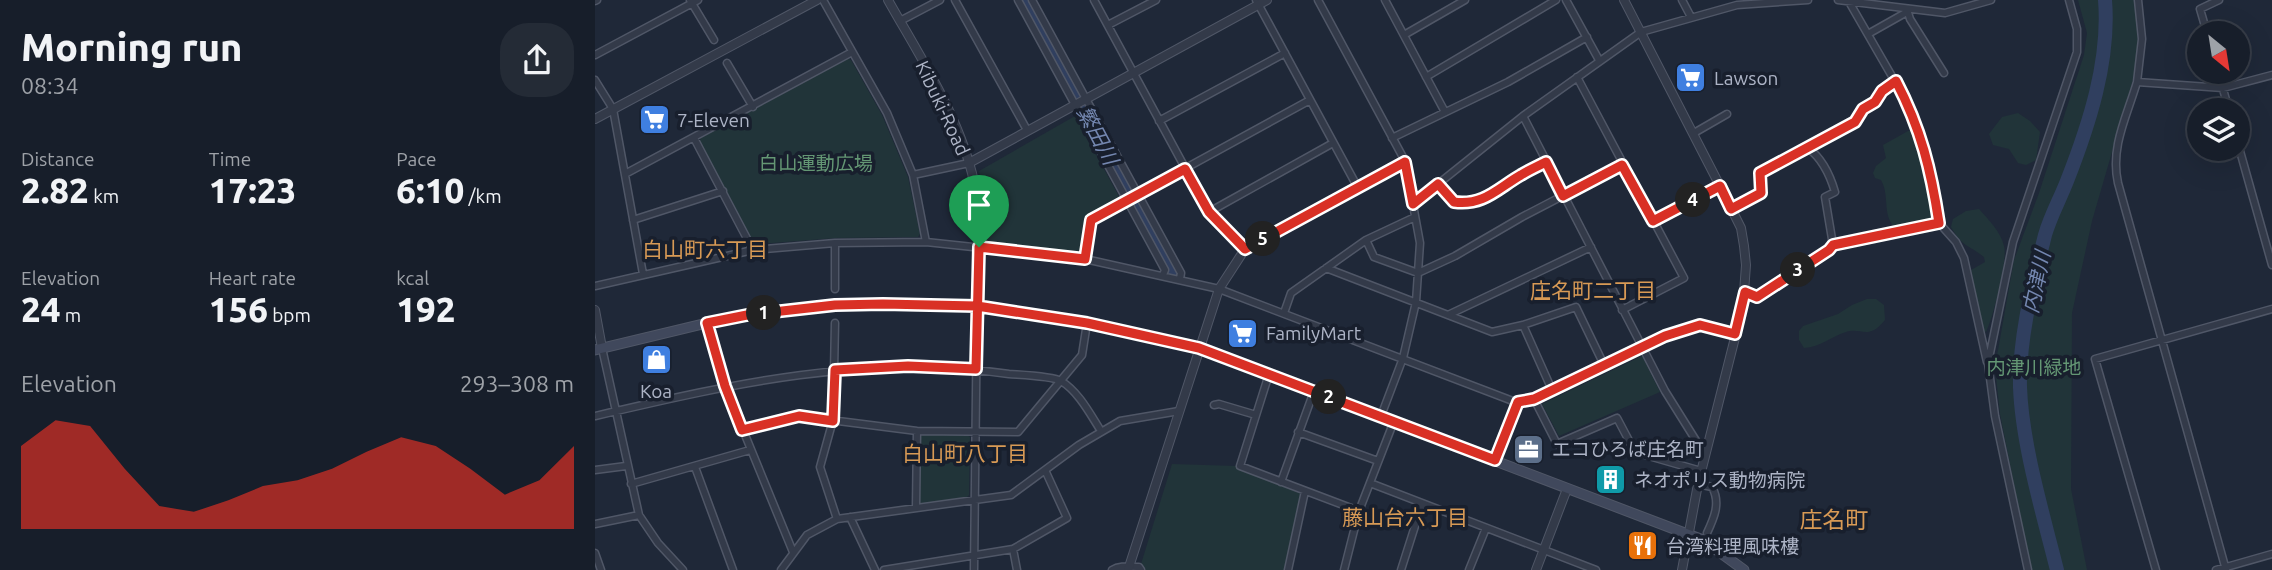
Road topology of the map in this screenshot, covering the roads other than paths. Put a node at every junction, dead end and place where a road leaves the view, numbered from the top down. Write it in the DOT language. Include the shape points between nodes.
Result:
graph roads {
  1 [pos="817,0"];
  2 [pos="823,0"];
  3 [pos="888,0"];
  4 [pos="940,0"];
  5 [pos="955,0"];
  6 [pos="1018,0"];
  7 [pos="1032,0"];
  8 [pos="1094,0"];
  9 [pos="1156,0"];
  10 [pos="1318,0"];
  11 [pos="1385,0"];
  12 [pos="1465,0"];
  13 [pos="1556,0"];
  14 [pos="1566,0"];
  15 [pos="1624,0"];
  16 [pos="1682,0"];
  17 [pos="1808,0"];
  18 [pos="1838,0"];
  19 [pos="1989,0"];
  20 [pos="2069,0"];
  21 [pos="2139,0"];
  22 [pos="2219,0"];
  23 [pos="693,1"];
  24 [pos="1261,1"];
  25 [pos="1778,1"];
  26 [pos="1848,1"];
  27 [pos="1735,3"];
  28 [pos="1894,4"];
  29 [pos="1907,11"];
  30 [pos="1691,17"];
  31 [pos="900,21"];
  32 [pos="2204,21"];
  33 [pos="1108,25"];
  34 [pos="1641,32"];
  35 [pos="1868,34"];
  36 [pos="1404,35"];
  37 [pos="1587,37"];
  38 [pos="715,40"];
  39 [pos="852,52"];
  40 [pos="1285,52"];
  41 [pos="595,55"];
  42 [pos="1599,60"];
  43 [pos="727,63"];
  44 [pos="1133,72"];
  45 [pos="1944,74"];
  46 [pos="2272,75"];
  47 [pos="1426,77"];
  48 [pos="1577,77"];
  49 [pos="595,80"];
  50 [pos="1896,81"];
  51 [pos="2137,82"];
  52 [pos="2222,84"];
  53 [pos="2223,88"];
  54 [pos="1085,98"];
  55 [pos="2226,98"];
  56 [pos="1310,100"];
  57 [pos="1075,104"];
  58 [pos="753,107"];
  59 [pos="613,109"];
  60 [pos="1445,112"];
  61 [pos="1727,114"];
  62 [pos="1523,116"];
  63 [pos="595,119"];
  64 [pos="1159,121"];
  65 [pos="1027,131"];
  66 [pos="1694,133"];
  67 [pos="694,138"];
  68 [pos="1392,138"];
  69 [pos="1333,143"];
  70 [pos="1808,148"];
  71 [pos="2243,161"];
  72 [pos="1405,162"];
  73 [pos="1546,162"];
  74 [pos="969,163"];
  75 [pos="1622,165"];
  76 [pos="1185,169"];
  77 [pos="625,174"];
  78 [pos="913,175"];
  79 [pos="1438,184"];
  80 [pos="1720,186"];
  81 [pos="1358,188"];
  82 [pos="723,191"];
  83 [pos="1137,195"];
  84 [pos="1563,196"];
  85 [pos="1127,201"];
  86 [pos="1413,204"];
  87 [pos="1731,209"];
  88 [pos="1209,212"];
  89 [pos="1415,217"];
  90 [pos="633,220"];
  91 [pos="1653,221"];
  92 [pos="1939,223"];
  93 [pos="1366,240"];
  94 [pos="926,242"];
  95 [pos="835,243"];
  96 [pos="1833,245"];
  97 [pos="979,247"];
  98 [pos="1591,247"];
  99 [pos="1245,249"];
  100 [pos="754,250"];
  101 [pos="1085,259"];
  102 [pos="2272,265"];
  103 [pos="1326,268"];
  104 [pos="1418,273"];
  105 [pos="643,274"];
  106 [pos="1163,275"];
  107 [pos="1180,279"];
  108 [pos="595,286"];
  109 [pos="835,289"];
  110 [pos="1219,289"];
  111 [pos="1745,292"];
  112 [pos="1416,302"];
  113 [pos="977,306"];
  114 [pos="2272,309"];
  115 [pos="595,310"];
  116 [pos="1622,310"];
  117 [pos="1284,313"];
  118 [pos="1448,315"];
  119 [pos="707,323"];
  120 [pos="835,323"];
  121 [pos="1087,323"];
  122 [pos="1523,325"];
  123 [pos="1735,334"];
  124 [pos="2162,340"];
  125 [pos="1642,347"];
  126 [pos="1199,348"];
  127 [pos="598,349"];
  128 [pos="1403,358"];
  129 [pos="1988,363"];
  130 [pos="1604,365"];
  131 [pos="976,369"];
  132 [pos="835,370"];
  133 [pos="1269,374"];
  134 [pos="1060,380"];
  135 [pos="725,386"];
  136 [pos="1552,390"];
  137 [pos="1314,391"];
  138 [pos="1534,399"];
  139 [pos="1518,402"];
  140 [pos="1214,405"];
  141 [pos="615,411"];
  142 [pos="1179,411"];
  143 [pos="1256,415"];
  144 [pos="595,416"];
  145 [pos="1381,416"];
  146 [pos="833,421"];
  147 [pos="1394,421"];
  148 [pos="742,430"];
  149 [pos="917,431"];
  150 [pos="975,431"];
  151 [pos="1101,431"];
  152 [pos="1299,432"];
  153 [pos="750,450"];
  154 [pos="1705,456"];
  155 [pos="1495,460"];
  156 [pos="1378,461"];
  157 [pos="626,466"];
  158 [pos="695,467"];
  159 [pos="595,470"];
  160 [pos="1045,470"];
  161 [pos="1701,471"];
  162 [pos="1280,482"];
  163 [pos="1370,483"];
  164 [pos="631,484"];
  165 [pos="1698,484"];
  166 [pos="1567,489"];
  167 [pos="1305,491"];
  168 [pos="974,499"];
  169 [pos="1422,504"];
  170 [pos="916,508"];
  171 [pos="1359,511"];
  172 [pos="639,515"];
  173 [pos="850,517"];
  174 [pos="837,519"];
  175 [pos="595,524"];
  176 [pos="1486,528"];
  177 [pos="1707,533"];
  178 [pos="1687,534"];
  179 [pos="1013,549"];
  180 [pos="1543,550"];
  181 [pos="793,552"];
  182 [pos="595,553"];
  183 [pos="2272,554"];
  184 [pos="974,555"];
  185 [pos="1580,567"];
  186 [pos="1129,568"];
  187 [pos="2225,569"];
  188 [pos="601,570"];
  189 [pos="683,570"];
  190 [pos="733,570"];
  191 [pos="781,570"];
  192 [pos="875,570"];
  193 [pos="884,570"];
  194 [pos="974,570"];
  195 [pos="1017,570"];
  196 [pos="1112,570"];
  197 [pos="1141,570"];
  198 [pos="1288,570"];
  199 [pos="1344,570"];
  200 [pos="1401,570"];
  201 [pos="1469,570"];
  202 [pos="1536,570"];
  203 [pos="1596,570"];
  204 [pos="1682,570"];
  205 [pos="1744,570"];
  206 [pos="2028,570"];
  207 [pos="2155,570"];
  208 [pos="2216,570"];
  1 -- 59 [label="street"];
  2 -- 39 [label="street"];
  3 -- 31 [label="street, Kibuki-Road"];
  4 -- 31 [label="street"];
  5 -- 65 [label="street"];
  6 -- 57 [label="street"];
  7 -- 54 [label="street"];
  8 -- 33 [label="street"];
  9 -- 33 [label="street"];
  10 -- 68 [label="street"];
  11 -- 36 [label="street"];
  12 -- 36 [label="street"];
  13 -- 47 [label="street"];
  14 -- 37 [label="street"];
  15 -- 34 [label="street"];
  16 -- 30 [label="street"];
  17 -- 25 [label="street"];
  18 -- 26 [label="street"];
  19 -- 29 [label="street" via="1945,13"];
  20 -- 129 [label="street" via="2077,52 2013,243"];
  21 -- 51 [label="street" via="2142,39"];
  22 -- 32 [label="street" via="2200,9"];
  23 -- 38 [label="street"];
  23 -- 41 [label="street"];
  24 -- 40 [label="street"];
  24 -- 44 [label="street"];
  25 -- 27 [label="street"];
  26 -- 28 [label="street"];
  26 -- 35 [label="street"];
  27 -- 30 [label="street"];
  28 -- 29 [label="street"];
  29 -- 35 [label="street"];
  29 -- 45 [label="street"];
  30 -- 34 [label="street"];
  31 -- 74 [label="street, Kibuki-Road" via="944,100"];
  33 -- 44 [label="street"];
  34 -- 42 [label="street"];
  34 -- 66 [label="street"];
  35 -- 50 [label="street"];
  36 -- 47 [label="street"];
  37 -- 42 [label="street"];
  37 -- 60 [label="street"];
  39 -- 58 [label="street"];
  39 -- 78 [label="street" via="887,113"];
  40 -- 56 [label="street"];
  40 -- 64 [label="street"];
  42 -- 48 [label="street"];
  43 -- 58 [label="street"];
  44 -- 54 [label="street"];
  44 -- 64 [label="street"];
  46 -- 53 [label="street"];
  47 -- 60 [label="street"];
  48 -- 62 [label="street"];
  48 -- 75 [label="street"];
  49 -- 59 [label="street"];
  50 -- 70 [label="street" via="1863,109 1855,122"];
  50 -- 92 [label="street" via="1921,136"];
  51 -- 53 [label="street"];
  51 -- 124 [label="street" via="2115,148 2114,166"];
  52 -- 53 [label="street"];
  53 -- 55 [label="street"];
  54 -- 57 [label="street"];
  54 -- 83 [label="street"];
  56 -- 69 [label="street"];
  56 -- 76 [label="street"];
  57 -- 65 [label="street"];
  57 -- 85 [label="street"];
  58 -- 67 [label="street"];
  59 -- 63 [label="street"];
  59 -- 77 [label="street"];
  60 -- 68 [label="street"];
  61 -- 66 [label="street"];
  62 -- 73 [label="street"];
  62 -- 79 [label="street"];
  64 -- 76 [label="street"];
  65 -- 74 [label="street"];
  66 -- 80 [label="street"];
  67 -- 77 [label="street"];
  67 -- 82 [label="street"];
  68 -- 72 [label="street"];
  69 -- 81 [label="street"];
  69 -- 88 [label="street"];
  70 -- 87 [label="street" via="1760,173 1761,193"];
  70 -- 96 [label="street" via="1829,172 1835,192 1825,197"];
  71 -- 102 [label="street"];
  72 -- 81 [label="street"];
  72 -- 86 [label="street"];
  73 -- 79 [label="street" via="1493,195 1461,203 1454,202"];
  73 -- 84 [label="street"];
  74 -- 78 [label="street"];
  74 -- 97 [label="street, Kibuki-Road" via="978,204"];
  75 -- 84 [label="street"];
  75 -- 91 [label="street"];
  76 -- 83 [label="street"];
  76 -- 88 [label="street"];
  77 -- 90 [label="street"];
  78 -- 94 [label="street"];
  79 -- 86 [label="street"];
  80 -- 87 [label="street"];
  80 -- 91 [label="street"];
  81 -- 99 [label="street"];
  82 -- 90 [label="street"];
  82 -- 100 [label="street"];
  83 -- 85 [label="street"];
  83 -- 107 [label="street" via="1181,273"];
  84 -- 98 [label="street"];
  84 -- 104 [label="street"];
  85 -- 101 [label="street" via="1091,220"];
  85 -- 106 [label="street" via="1165,270"];
  86 -- 89 [label="street"];
  87 -- 111 [label="street" via="1741,228"];
  88 -- 99 [label="street"];
  89 -- 93 [label="street"];
  89 -- 104 [label="street" via="1420,243"];
  90 -- 105 [label="street"];
  91 -- 116 [label="street" via="1683,278"];
  92 -- 96 [label="street"];
  92 -- 129 [label="street" via="1962,251"];
  93 -- 103 [label="street"];
  93 -- 104 [label="street" via="1374,257"];
  94 -- 95 [label="street"];
  94 -- 97 [label="street"];
  95 -- 100 [label="street"];
  95 -- 109 [label="street"];
  96 -- 111 [label="street" via="1757,297"];
  97 -- 101 [label="street"];
  97 -- 113 [label="street, Kibuki-Road"];
  98 -- 116 [label="street"];
  98 -- 118 [label="street"];
  99 -- 110 [label="street"];
  100 -- 105 [label="street"];
  101 -- 106 [label="street"];
  103 -- 112 [label="street"];
  103 -- 117 [label="street" via="1291,293"];
  104 -- 112 [label="street"];
  105 -- 108 [label="street"];
  106 -- 107 [label="street"];
  107 -- 110 [label="street"];
  110 -- 117 [label="street"];
  110 -- 126 [label="street"];
  111 -- 123 [label="street"];
  112 -- 118 [label="street"];
  112 -- 128 [label="street"];
  113 -- 119 [label="main road" via="835,305"];
  113 -- 121 [label="main road"];
  113 -- 131 [label="street"];
  114 -- 124 [label="street"];
  115 -- 127 [label="street"];
  116 -- 125 [label="street"];
  117 -- 128 [label="street"];
  118 -- 122 [label="street" via="1492,332"];
  119 -- 127 [label="main road"];
  119 -- 135 [label="street"];
  120 -- 132 [label="street"];
  121 -- 126 [label="main road"];
  121 -- 134 [label="street" via="1081,355"];
  122 -- 130 [label="street" via="1576,307"];
  122 -- 136 [label="street"];
  123 -- 125 [label="street" via="1700,325"];
  123 -- 154 [label="street"];
  124 -- 187 [label="street"];
  124 -- 207 [label="street" via="2095,359"];
  125 -- 130 [label="street"];
  125 -- 154 [label="street"];
  126 -- 133 [label="main road"];
  126 -- 142 [label="street"];
  127 -- 141 [label="street"];
  128 -- 139 [label="street"];
  128 -- 145 [label="street"];
  129 -- 206 [label="street"];
  130 -- 136 [label="street"];
  131 -- 132 [label="street"];
  131 -- 134 [label="street"];
  131 -- 150 [label="street"];
  132 -- 135 [label="street"];
  132 -- 146 [label="street"];
  133 -- 137 [label="main road"];
  133 -- 143 [label="street"];
  134 -- 150 [label="street" via="1018,432"];
  134 -- 151 [label="street" via="1084,404"];
  135 -- 141 [label="street"];
  135 -- 148 [label="street"];
  136 -- 138 [label="street"];
  137 -- 145 [label="main road"];
  137 -- 152 [label="street"];
  138 -- 139 [label="street"];
  138 -- 161 [label="street" via="1557,444 1617,418 1635,452"];
  139 -- 155 [label="street"];
  140 -- 143 [label="street"];
  141 -- 144 [label="street"];
  141 -- 157 [label="street"];
  142 -- 151 [label="street" via="1120,421"];
  142 -- 186 [label="street"];
  143 -- 162 [label="street" via="1240,466"];
  145 -- 147 [label="main road"];
  146 -- 148 [label="street" via="799,416"];
  146 -- 149 [label="street"];
  146 -- 174 [label="street" via="820,467"];
  147 -- 155 [label="main road"];
  147 -- 156 [label="street"];
  148 -- 153 [label="street"];
  149 -- 150 [label="street"];
  149 -- 170 [label="street"];
  150 -- 168 [label="street"];
  151 -- 160 [label="street"];
  152 -- 156 [label="street"];
  152 -- 162 [label="street"];
  153 -- 158 [label="street"];
  153 -- 181 [label="street"];
  154 -- 161 [label="street"];
  155 -- 166 [label="main road"];
  156 -- 163 [label="street"];
  157 -- 159 [label="street"];
  157 -- 164 [label="street"];
  158 -- 164 [label="street"];
  158 -- 190 [label="street"];
  160 -- 168 [label="street" via="1011,495"];
  160 -- 179 [label="street" via="1067,518"];
  161 -- 165 [label="street"];
  162 -- 167 [label="street"];
  163 -- 169 [label="street"];
  163 -- 171 [label="street"];
  164 -- 172 [label="street"];
  165 -- 177 [label="street" via="1715,492 1716,514"];
  165 -- 178 [label="street"];
  166 -- 178 [label="main road"];
  166 -- 180 [label="street"];
  167 -- 171 [label="street"];
  167 -- 198 [label="street"];
  168 -- 170 [label="street"];
  168 -- 184 [label="street"];
  169 -- 176 [label="street"];
  169 -- 200 [label="street"];
  170 -- 173 [label="street"];
  171 -- 199 [label="street"];
  172 -- 175 [label="street"];
  172 -- 189 [label="street"];
  173 -- 174 [label="street"];
  173 -- 192 [label="street"];
  174 -- 181 [label="street" via="807,536"];
  176 -- 180 [label="street"];
  176 -- 201 [label="street"];
  178 -- 204 [label="street"];
  178 -- 205 [label="main road"];
  179 -- 184 [label="street"];
  179 -- 195 [label="street"];
  180 -- 185 [label="street"];
  180 -- 202 [label="street"];
  181 -- 191 [label="street"];
  182 -- 188 [label="street"];
  183 -- 187 [label="street"];
  184 -- 193 [label="street"];
  184 -- 194 [label="street"];
  185 -- 203 [label="street"];
  186 -- 196 [label="street"];
  186 -- 197 [label="street"];
  187 -- 208 [label="street"];
}
